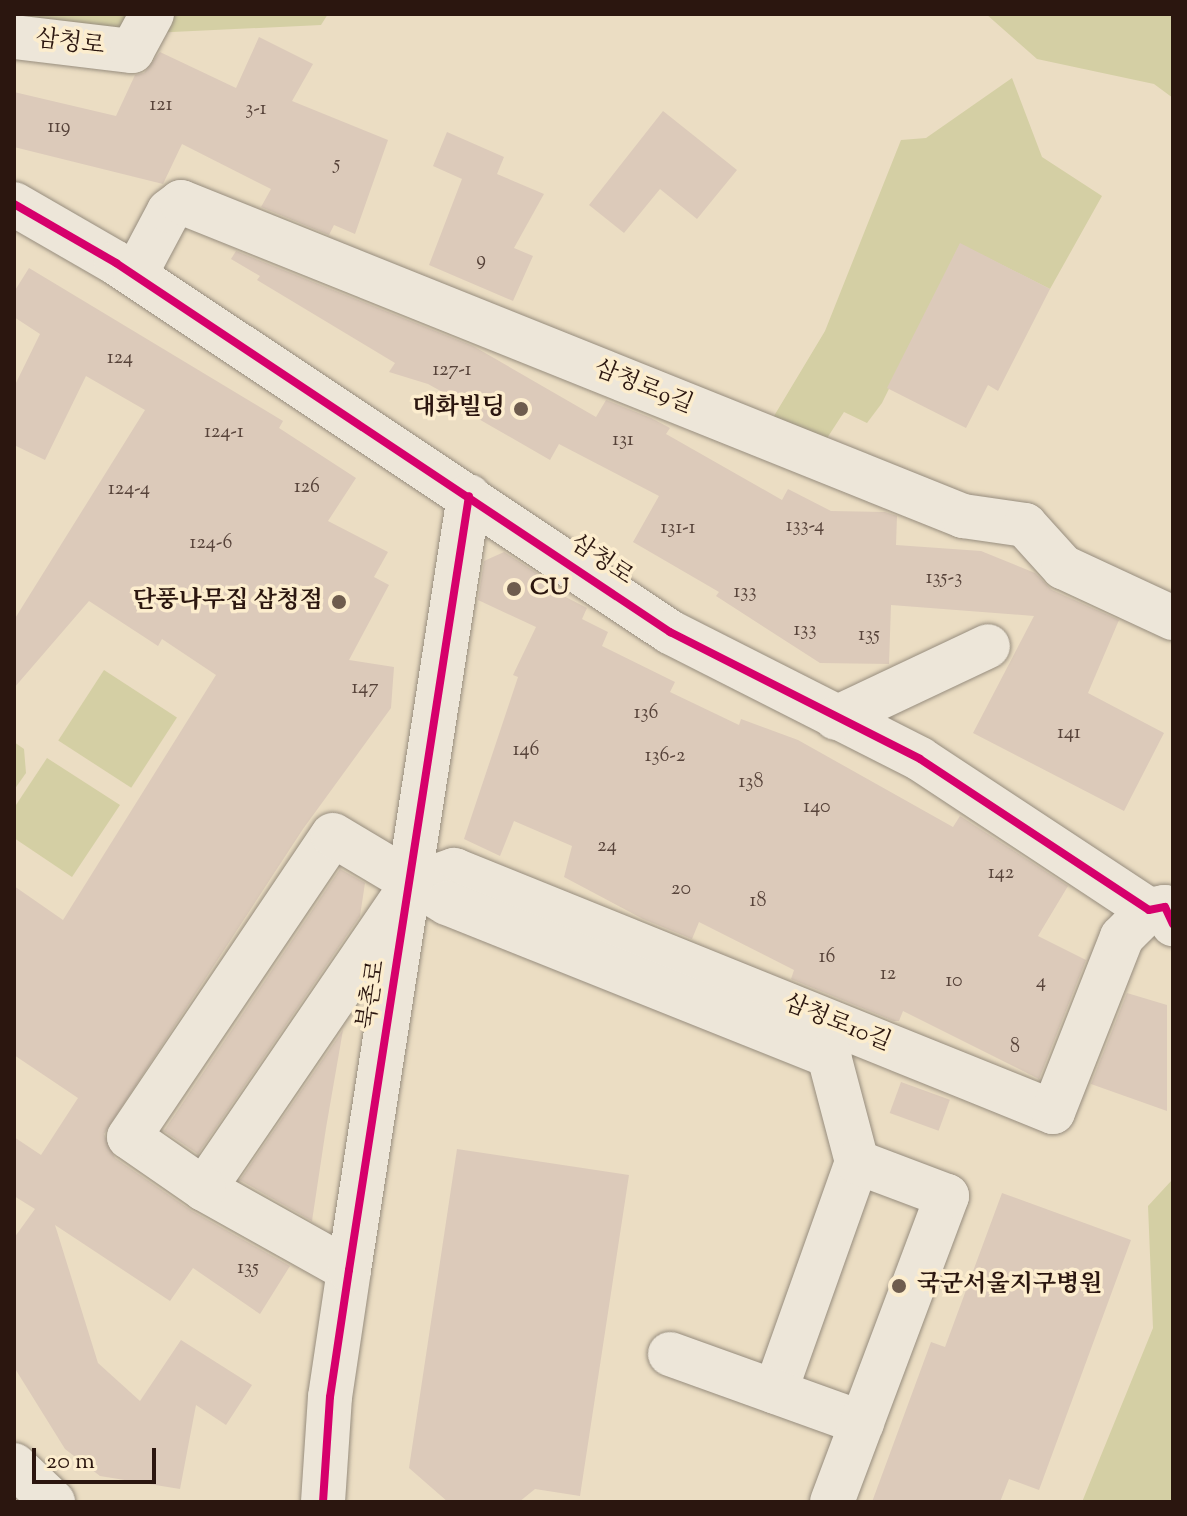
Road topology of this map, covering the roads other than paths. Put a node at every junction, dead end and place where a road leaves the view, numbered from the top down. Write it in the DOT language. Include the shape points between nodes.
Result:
graph roads {
  1 [pos="152,14"];
  2 [pos="14,37"];
  3 [pos="14,204"];
  4 [pos="135,275"];
  5 [pos="469,496"];
  6 [pos="1173,618"];
  7 [pos="988,646"];
  8 [pos="836,718"];
  9 [pos="411,885"];
  10 [pos="1165,909"];
  11 [pos="857,1162"];
  12 [pos="204,1189"];
  13 [pos="349,1270"];
  14 [pos="670,1354"];
  15 [pos="775,1392"];
  16 [pos="862,1423"];
  17 [pos="14,1465"];
  18 [pos="53,1502"];
  19 [pos="323,1502"];
  20 [pos="832,1502"];
  1 -- 2 [label="street, 삼청로" via="132,51"];
  3 -- 4 [label="street, 삼청로"];
  4 -- 5 [label="street, 삼청로"];
  4 -- 6 [label="street, 삼청로9길" via="169,211 181,202 963,516 1025,525 1063,567"];
  5 -- 8 [label="street, 삼청로" via="670,632"];
  5 -- 9 [label="street, 북촌로"];
  7 -- 8 [label="street"];
  8 -- 10 [label="street, 삼청로" via="920,759"];
  9 -- 10 [label="street, 삼청로10길" via="454,870 1053,1112 1122,937"];
  9 -- 11 [label="street" via="829,1056"];
  9 -- 12 [label="street, 북촌로"];
  9 -- 12 [label="street" via="333,835 129,1137"];
  9 -- 13 [label="street, 북촌로"];
  11 -- 15 [label="street"];
  11 -- 16 [label="street" via="947,1196"];
  12 -- 13 [label="street"];
  13 -- 19 [label="street, 북촌로" via="330,1397"];
  14 -- 15 [label="street"];
  15 -- 16 [label="street"];
  16 -- 20 [label="street"];
  17 -- 18 [label="street"];
}
